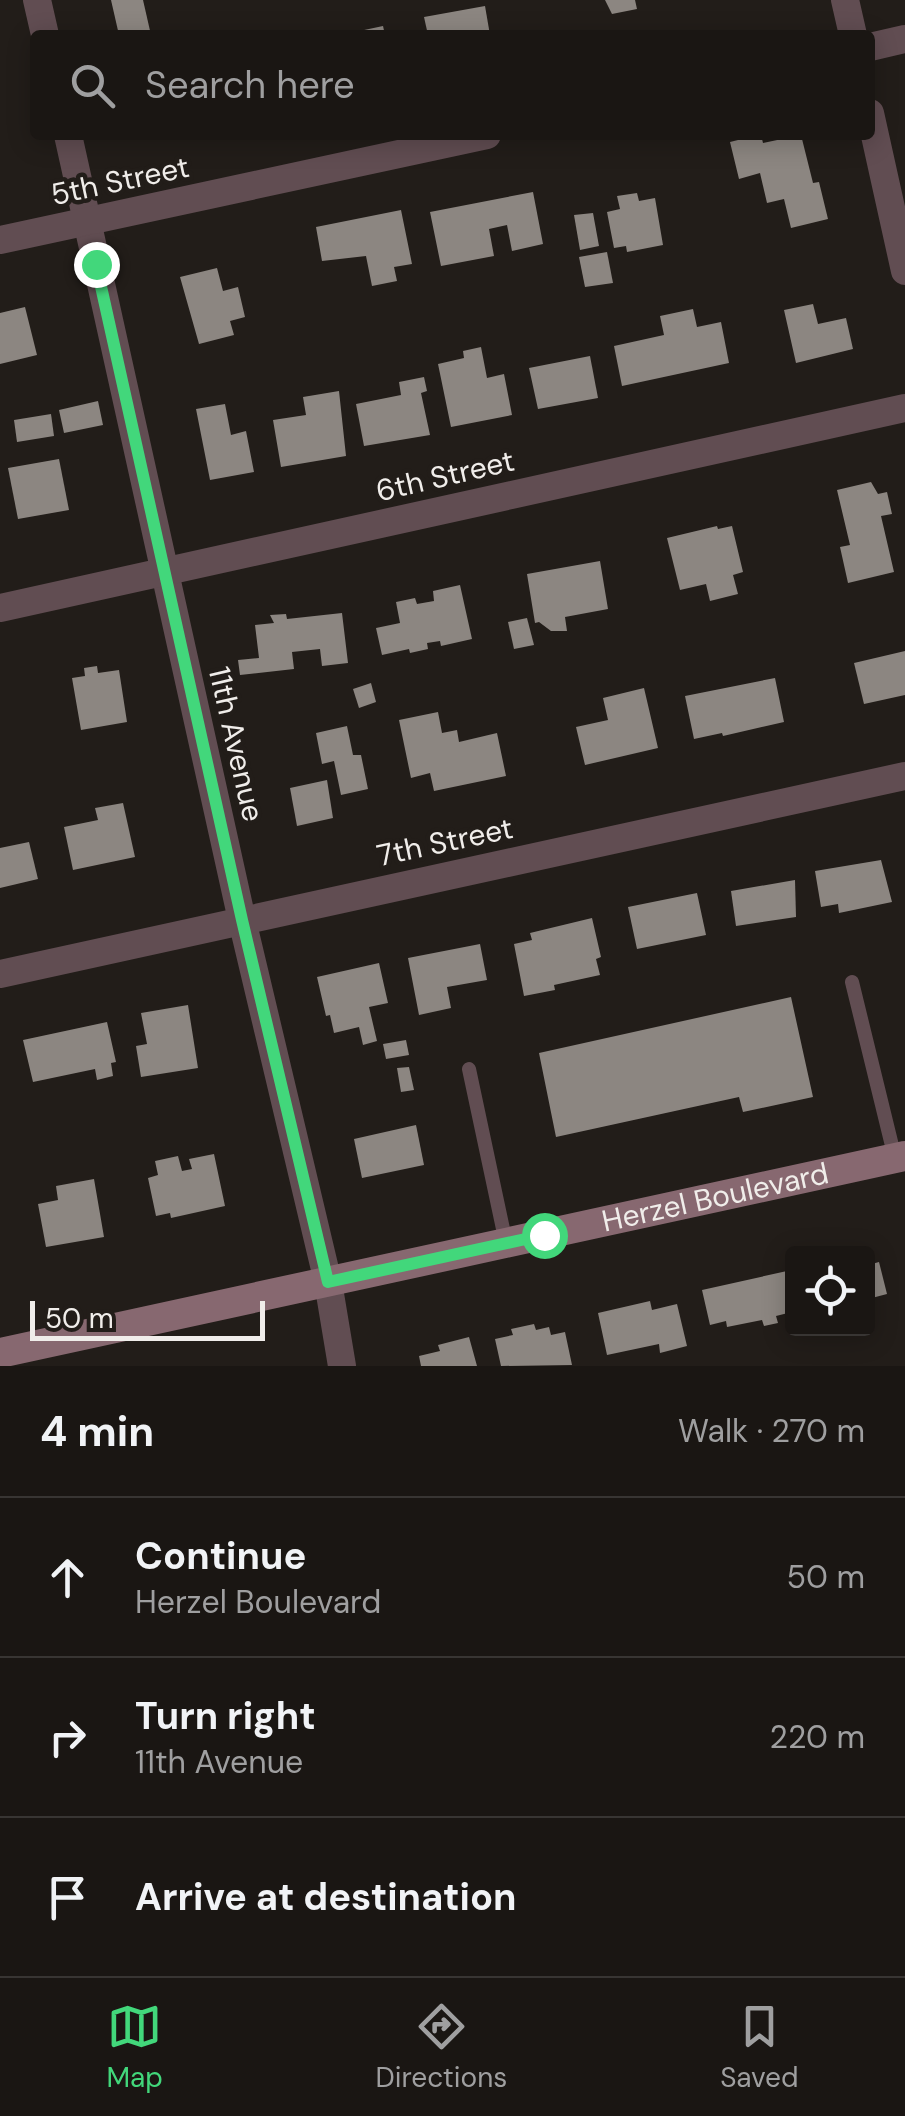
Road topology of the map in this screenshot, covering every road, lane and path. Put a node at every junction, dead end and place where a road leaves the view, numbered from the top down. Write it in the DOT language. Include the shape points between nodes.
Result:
graph roads {
  1 [pos="37,0"];
  2 [pos="845,0"];
  3 [pos="44,30"];
  4 [pos="851,30"];
  5 [pos="905,39"];
  6 [pos="875,45"];
  7 [pos="875,136"];
  8 [pos="69,140"];
  9 [pos="464,140"];
  10 [pos="87,221"];
  11 [pos="0,240"];
  12 [pos="905,271"];
  13 [pos="905,408"];
  14 [pos="165,572"];
  15 [pos="0,608"];
  16 [pos="905,776"];
  17 [pos="242,920"];
  18 [pos="0,974"];
  19 [pos="852,982"];
  20 [pos="469,1069"];
  21 [pos="900,1157"];
  22 [pos="506,1243"];
  23 [pos="328,1282"];
  24 [pos="0,1353"];
  25 [pos="342,1366"];
  1 -- 3 [label="street"];
  2 -- 4 [label="street"];
  5 -- 6 [label="street"];
  7 -- 12 [label="street"];
  8 -- 10 [label="street, 11th Avenue"];
  9 -- 10 [label="street, 5th Street"];
  10 -- 11 [label="street, 5th Street"];
  10 -- 14 [label="street, 11th Avenue"];
  13 -- 14 [label="street, 6th Street"];
  14 -- 15 [label="street, 6th Street"];
  14 -- 17 [label="street, 11th Avenue"];
  16 -- 17 [label="street, 7th Street"];
  17 -- 18 [label="street, 7th Street"];
  17 -- 23 [label="street, 11th Avenue"];
  19 -- 21 [label="lane"];
  20 -- 22 [label="lane"];
  21 -- 22 [label="street, Herzel Boulevard"];
  22 -- 23 [label="street, Herzel Boulevard"];
  23 -- 24 [label="street, Herzel Boulevard"];
  23 -- 25 [label="street, 11th Avenue"];
}
